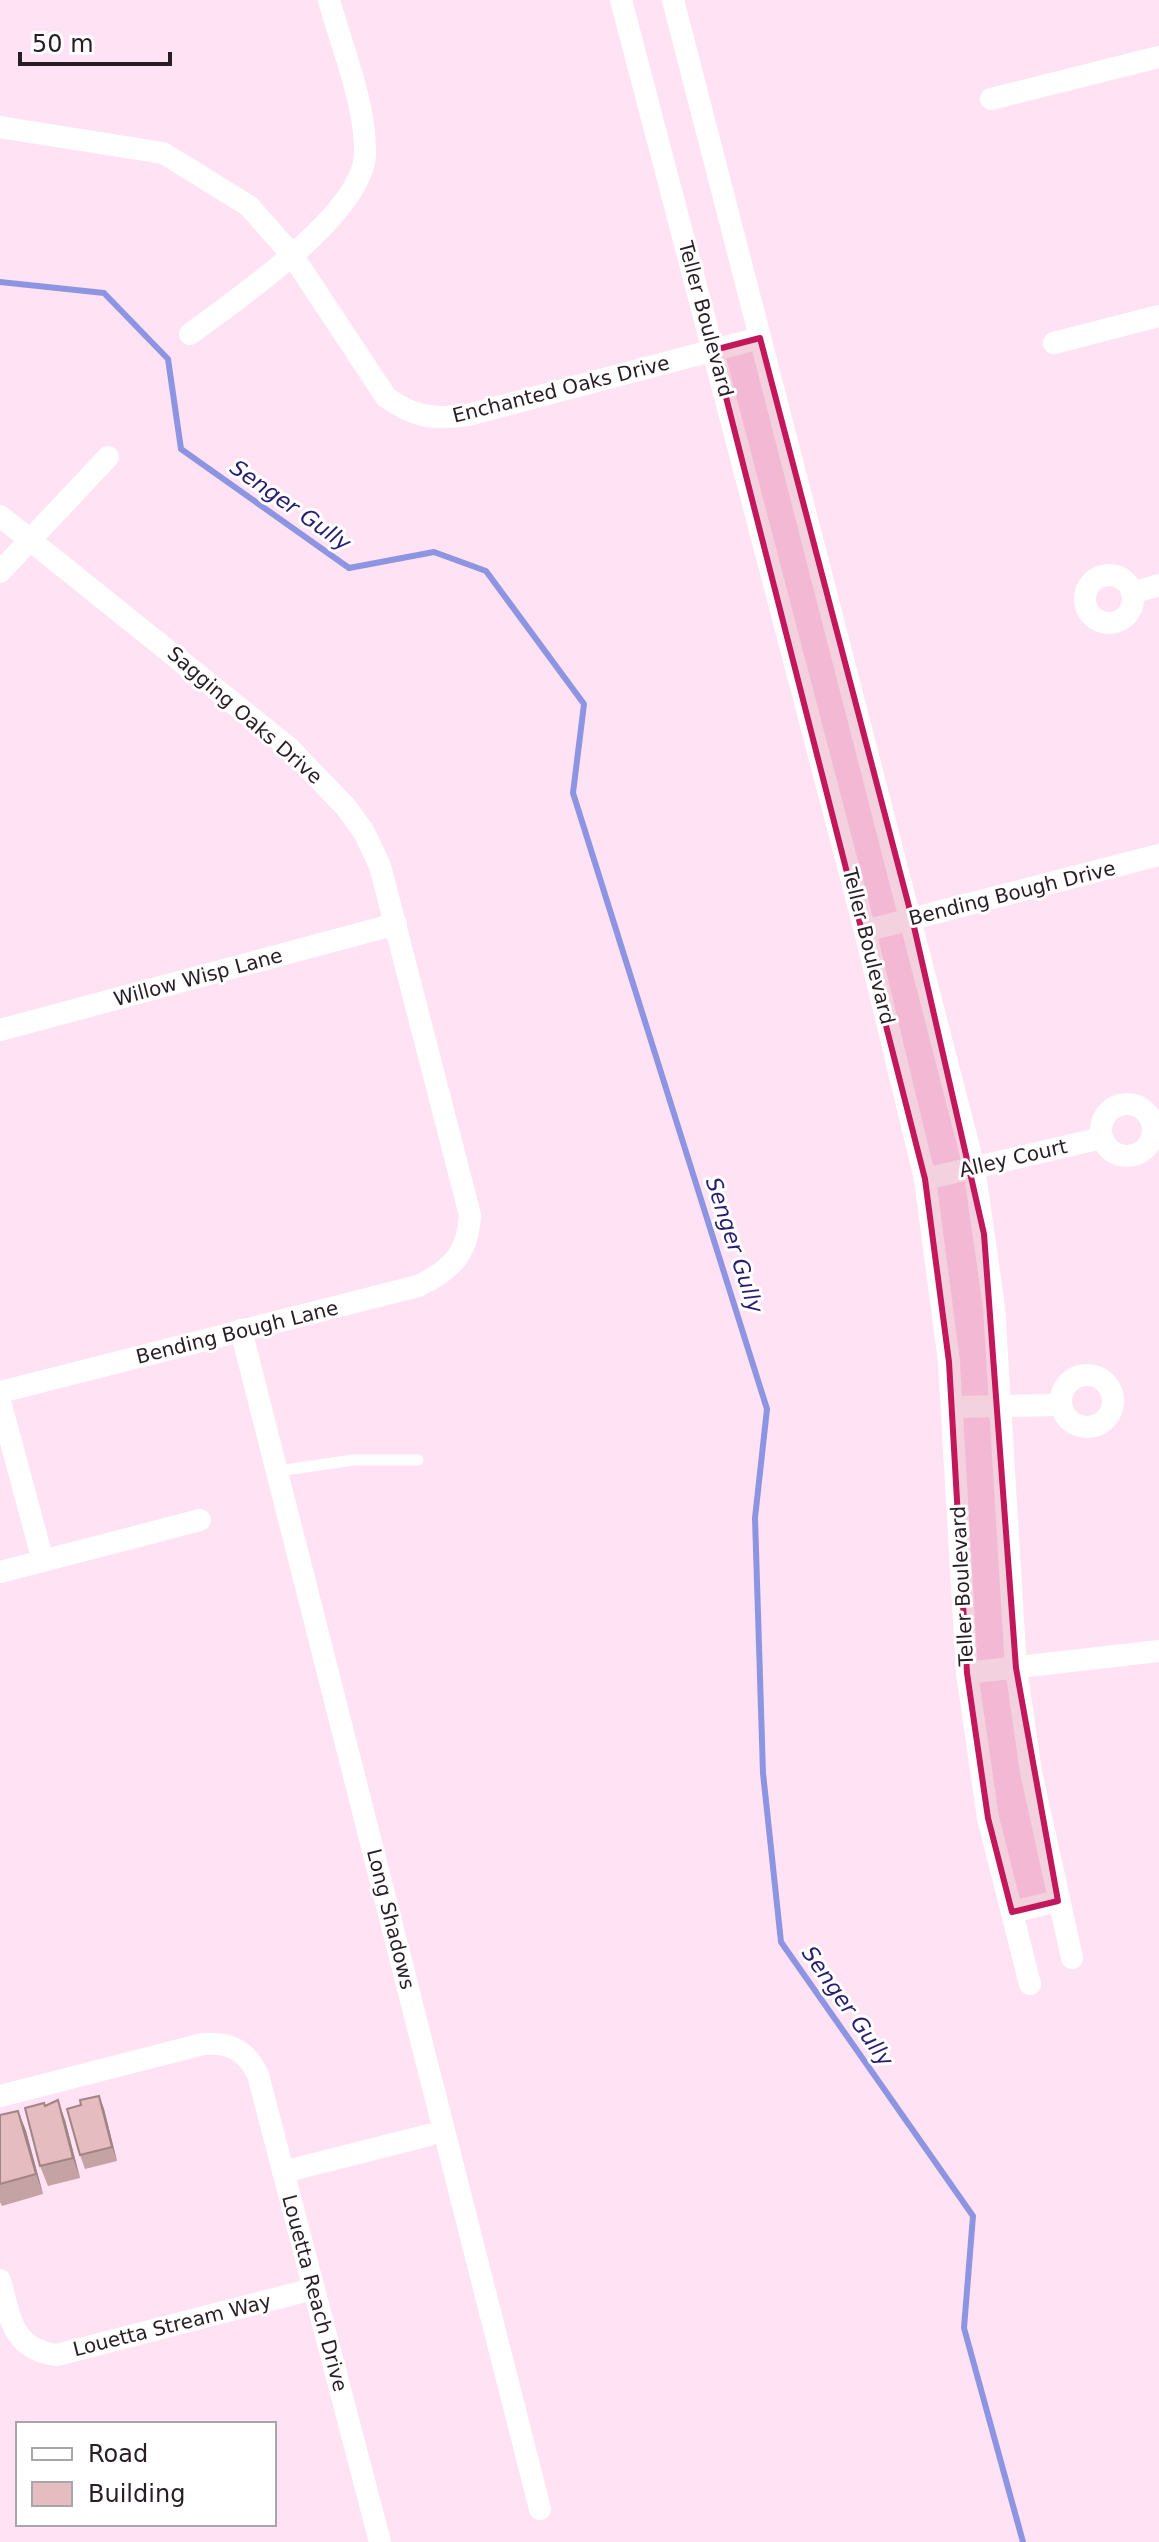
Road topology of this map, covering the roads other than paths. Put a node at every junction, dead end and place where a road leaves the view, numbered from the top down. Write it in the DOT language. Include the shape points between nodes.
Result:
graph roads {
  1 [pos="329,0"];
  2 [pos="621,0"];
  3 [pos="673,0"];
  4 [pos="1159,57"];
  5 [pos="991,99"];
  6 [pos="0,127"];
  7 [pos="292,255"];
  8 [pos="1159,316"];
  9 [pos="190,334"];
  10 [pos="760,338"];
  11 [pos="1054,343"];
  12 [pos="714,350"];
  13 [pos="108,457"];
  14 [pos="0,516"];
  15 [pos="33,539"];
  16 [pos="0,572"];
  17 [pos="1159,585"];
  18 [pos="1132,593"];
  19 [pos="1159,855"];
  20 [pos="912,918"];
  21 [pos="396,924"];
  22 [pos="865,931"];
  23 [pos="0,1030"];
  24 [pos="1102,1138"];
  25 [pos="974,1167"];
  26 [pos="925,1179"];
  27 [pos="464,1253"];
  28 [pos="241,1330"];
  29 [pos="0,1392"];
  30 [pos="0,1401"];
  31 [pos="1061,1405"];
  32 [pos="1001,1406"];
  33 [pos="952,1407"];
  34 [pos="418,1460"];
  35 [pos="278,1471"];
  36 [pos="200,1520"];
  37 [pos="43,1561"];
  38 [pos="0,1572"];
  39 [pos="1159,1651"];
  40 [pos="1016,1668"];
  41 [pos="967,1673"];
  42 [pos="1058,1901"];
  43 [pos="1012,1912"];
  44 [pos="1072,1958"];
  45 [pos="1030,1984"];
  46 [pos="0,2096"];
  47 [pos="429,2135"];
  48 [pos="283,2172"];
  49 [pos="0,2280"];
  50 [pos="313,2289"];
  51 [pos="540,2509"];
  52 [pos="380,2542"];
  1 -- 7 [label="street" via="359,107 364,166 347,200"];
  2 -- 12 [label="street, Teller Boulevard"];
  3 -- 10 [label="street"];
  4 -- 5 [label="street"];
  6 -- 7 [label="street, Enchanted Oaks Drive" via="163,153 249,206"];
  7 -- 9 [label="street"];
  7 -- 12 [label="street, Enchanted Oaks Drive" via="386,397 424,418 468,415"];
  8 -- 11 [label="street"];
  10 -- 12 [label="street, Enchanted Oaks Drive"];
  10 -- 20 [label="street"];
  12 -- 22 [label="street, Teller Boulevard"];
  13 -- 15 [label="street"];
  14 -- 15 [label="street, Sagging Oaks Drive"];
  15 -- 16 [label="street"];
  15 -- 21 [label="street, Sagging Oaks Drive" via="320,778 364,832"];
  17 -- 18 [label="street"];
  19 -- 20 [label="street, Bending Bough Drive"];
  20 -- 22 [label="street, Bending Bough Drive"];
  20 -- 25 [label="street"];
  21 -- 23 [label="street, Willow Wisp Lane"];
  21 -- 27 [label="street, Sagging Oaks Drive" via="468,1200 470,1228"];
  22 -- 26 [label="street, Teller Boulevard"];
  24 -- 25 [label="street, Alley Court"];
  25 -- 26 [label="street, Alley Court"];
  25 -- 32 [label="street" via="994,1307"];
  26 -- 33 [label="street, Teller Boulevard"];
  27 -- 28 [label="street, Bending Bough Lane" via="418,1286"];
  28 -- 29 [label="street, Bending Bough Lane"];
  28 -- 35 [label="street, Long Shadows"];
  30 -- 37 [label="street"];
  31 -- 32 [label="street"];
  32 -- 33 [label="street"];
  32 -- 40 [label="street"];
  33 -- 41 [label="street, Teller Boulevard"];
  34 -- 35 [label="lane" via="353,1460"];
  35 -- 51 [label="street, Long Shadows"];
  36 -- 37 [label="street"];
  37 -- 38 [label="street"];
  39 -- 40 [label="street"];
  40 -- 41 [label="street"];
  40 -- 42 [label="street"];
  41 -- 43 [label="street, Teller Boulevard" via="988,1818"];
  42 -- 43 [label="street"];
  42 -- 44 [label="street"];
  43 -- 45 [label="street, Teller Boulevard"];
  46 -- 48 [label="street, Louetta Reach Drive" via="203,2044 226,2044 239,2049 258,2075"];
  47 -- 48 [label="street"];
  48 -- 50 [label="street, Louetta Reach Drive"];
  49 -- 50 [label="street, Louetta Stream Way" via="12,2325 31,2349 57,2355"];
  50 -- 52 [label="street, Louetta Reach Drive"];
}
